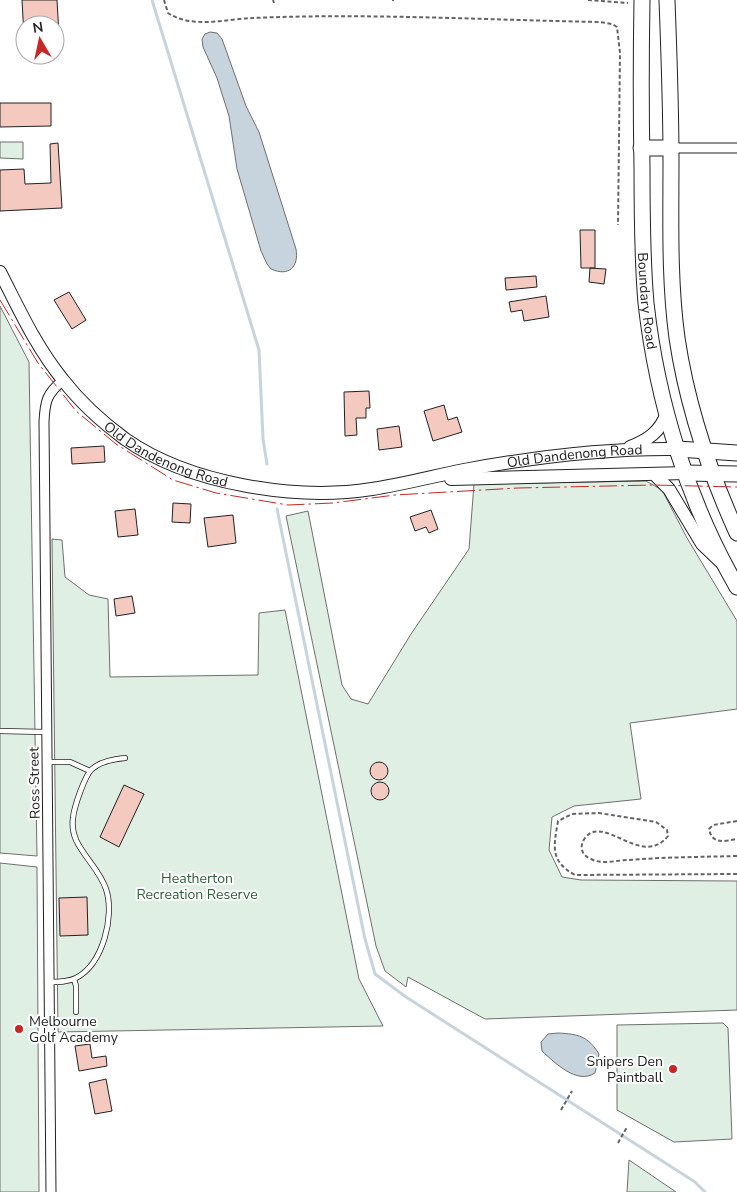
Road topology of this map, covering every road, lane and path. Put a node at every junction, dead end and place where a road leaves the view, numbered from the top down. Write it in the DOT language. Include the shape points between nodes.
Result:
graph roads {
  1 [pos="164,0"];
  2 [pos="588,0"];
  3 [pos="668,0"];
  4 [pos="642,2"];
  5 [pos="641,148"];
  6 [pos="671,148"];
  7 [pos="737,148"];
  8 [pos="618,225"];
  9 [pos="0,272"];
  10 [pos="63,380"];
  11 [pos="667,413"];
  12 [pos="678,449"];
  13 [pos="623,450"];
  14 [pos="705,451"];
  15 [pos="737,453"];
  16 [pos="686,473"];
  17 [pos="654,474"];
  18 [pos="712,474"];
  19 [pos="737,474"];
  20 [pos="414,480"];
  21 [pos="737,495"];
  22 [pos="728,512"];
  23 [pos="737,533"];
  24 [pos="725,566"];
  25 [pos="737,587"];
  26 [pos="0,731"];
  27 [pos="47,732"];
  28 [pos="125,758"];
  29 [pos="48,762"];
  30 [pos="90,771"];
  31 [pos="737,821"];
  32 [pos="737,839"];
  33 [pos="737,856"];
  34 [pos="737,874"];
  35 [pos="74,979"];
  36 [pos="50,982"];
  37 [pos="76,1012"];
  38 [pos="572,1092"];
  39 [pos="561,1110"];
  40 [pos="627,1127"];
  41 [pos="618,1143"];
  42 [pos="51,1192"];
  1 -- 8 [label="path" via="168,13 185,21 271,17 460,17 612,24 616,27 620,53"];
  2 -- 4 [label="path"];
  3 -- 6 [label="main road, Boundary Road"];
  4 -- 5 [label="main road, Boundary Road"];
  5 -- 6 [label="main road"];
  5 -- 11 [label="main road, Boundary Road" via="646,304"];
  6 -- 7 [label="street"];
  6 -- 14 [label="main road, Boundary Road" via="671,274 675,320 687,387"];
  9 -- 10 [label="main road, Old Dandenong Road" via="30,332"];
  10 -- 20 [label="main road, Old Dandenong Road" via="102,421 126,440 199,473 261,488 300,492 373,489"];
  10 -- 27 [label="street, Ross Street" via="49,394 45,405"];
  11 -- 12 [label="main road, Boundary Road"];
  11 -- 13 [label="main road" via="654,434"];
  12 -- 13 [label="main road, Old Dandenong Road"];
  12 -- 14 [label="main road, Old Dandenong Road"];
  12 -- 16 [label="main road, Boundary Road"];
  13 -- 20 [label="main road, Old Dandenong Road" via="511,463"];
  14 -- 15 [label="main road, Old Dandenong Road"];
  14 -- 18 [label="main road, Boundary Road"];
  16 -- 17 [label="main road, Old Dandenong Road"];
  16 -- 18 [label="main road, Old Dandenong Road"];
  16 -- 24 [label="main road, Boundary Road"];
  17 -- 20 [label="main road, Old Dandenong Road"];
  17 -- 24 [label="main road" via="669,489 702,544"];
  18 -- 19 [label="main road, Old Dandenong Road"];
  18 -- 22 [label="main road, Boundary Road"];
  21 -- 22 [label="main road"];
  22 -- 23 [label="main road, Boundary Road"];
  24 -- 25 [label="main road, Boundary Road"];
  26 -- 27 [label="lane"];
  27 -- 29 [label="street, Ross Street"];
  28 -- 30 [label="lane" via="107,762"];
  29 -- 30 [label="lane" via="70,762"];
  29 -- 36 [label="street, Ross Street"];
  30 -- 35 [label="lane" via="76,805 73,828 77,842 106,887 110,912 100,952"];
  31 -- 32 [label="path" via="713,825 709,829 715,840"];
  33 -- 34 [label="path" via="591,860 582,851 581,844 592,831 602,831 641,846 657,845 668,836 667,830 656,822 599,813 572,814 558,821 554,839 557,861 574,875"];
  35 -- 36 [label="lane"];
  35 -- 37 [label="lane"];
  36 -- 42 [label="street, Ross Street"];
  38 -- 39 [label="path"];
  40 -- 41 [label="path"];
}
